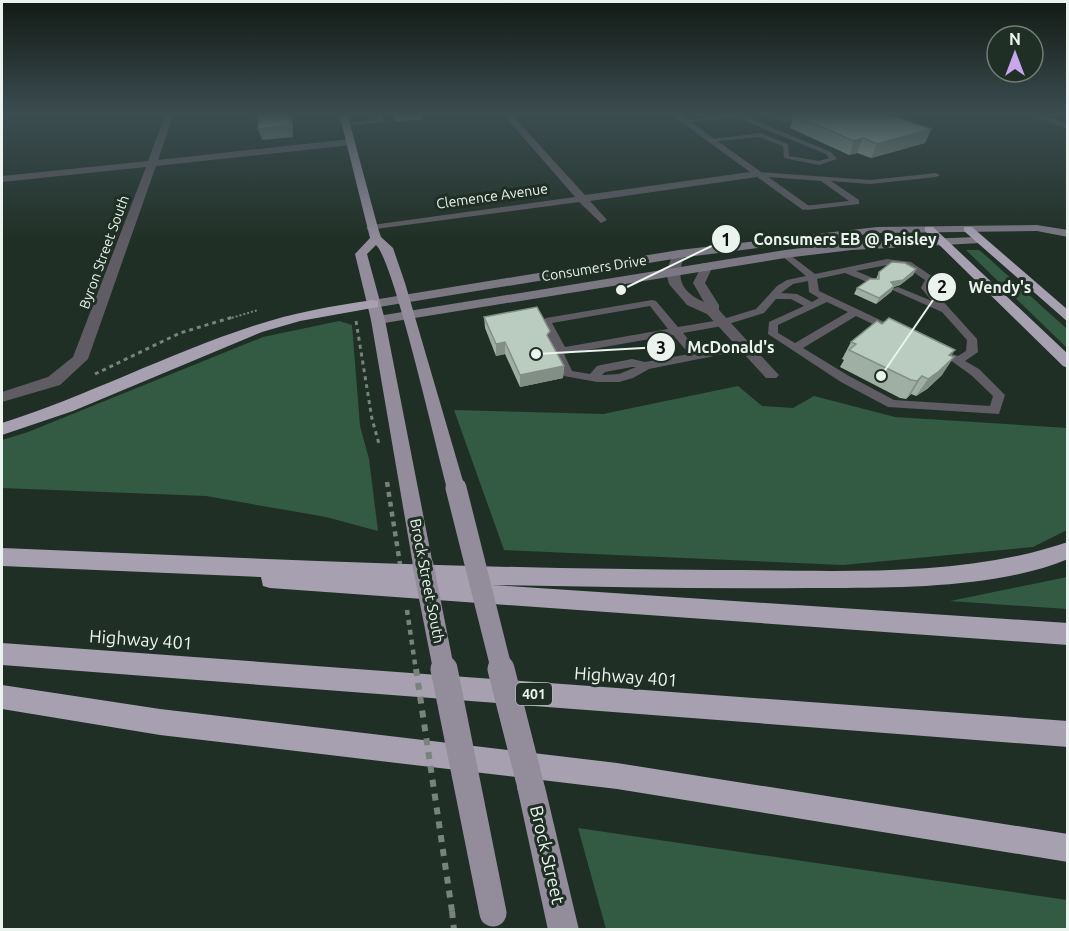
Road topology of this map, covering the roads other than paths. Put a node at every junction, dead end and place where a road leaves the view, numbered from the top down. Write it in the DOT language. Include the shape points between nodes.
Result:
graph roads {
  1 [pos="154,156"];
  2 [pos="211,156"];
  3 [pos="355,156"];
  4 [pos="545,156"];
  5 [pos="734,156"];
  6 [pos="786,156"];
  7 [pos="832,156"];
  8 [pos="152,163"];
  9 [pos="758,174"];
  10 [pos="936,175"];
  11 [pos="2,179"];
  12 [pos="823,179"];
  13 [pos="583,198"];
  14 [pos="807,208"];
  15 [pos="601,220"];
  16 [pos="929,229"];
  17 [pos="968,229"];
  18 [pos="374,233"];
  19 [pos="1068,234"];
  20 [pos="982,241"];
  21 [pos="943,242"];
  22 [pos="679,254"];
  23 [pos="785,254"];
  24 [pos="707,266"];
  25 [pos="845,270"];
  26 [pos="672,272"];
  27 [pos="812,276"];
  28 [pos="872,280"];
  29 [pos="894,290"];
  30 [pos="774,296"];
  31 [pos="404,298"];
  32 [pos="828,298"];
  33 [pos="373,304"];
  34 [pos="810,305"];
  35 [pos="946,310"];
  36 [pos="712,311"];
  37 [pos="855,312"];
  38 [pos="409,315"];
  39 [pos="1068,318"];
  40 [pos="378,320"];
  41 [pos="547,324"];
  42 [pos="722,324"];
  43 [pos="674,331"];
  44 [pos="906,336"];
  45 [pos="745,347"];
  46 [pos="795,348"];
  47 [pos="937,350"];
  48 [pos="697,357"];
  49 [pos="958,360"];
  50 [pos="1068,363"];
  51 [pos="771,375"];
  52 [pos="2,397"];
  53 [pos="2,429"];
  54 [pos="1068,549"];
  55 [pos="2,559"];
  56 [pos="1068,634"];
  57 [pos="2,654"];
  58 [pos="2,697"];
  59 [pos="1068,734"];
  60 [pos="1068,848"];
  61 [pos="494,921"];
  62 [pos="564,926"];
  1 -- 8 [label="street, Byron Street South"];
  2 -- 8 [label="street"];
  3 -- 18 [label="main road"];
  4 -- 13 [label="street"];
  5 -- 9 [label="street"];
  6 -- 7 [label="lane" via="819,163"];
  8 -- 11 [label="street"];
  8 -- 52 [label="street, Byron Street South" via="75,366 54,381"];
  9 -- 12 [label="lane"];
  9 -- 13 [label="street, Clemence Avenue"];
  9 -- 14 [label="street"];
  10 -- 12 [label="lane" via="870,182"];
  12 -- 14 [label="lane" via="856,202"];
  13 -- 15 [label="street"];
  13 -- 18 [label="street, Clemence Avenue"];
  16 -- 17 [label="main road, Consumers Drive"];
  16 -- 21 [label="highway"];
  16 -- 22 [label="main road, Consumers Drive" via="877,230"];
  17 -- 19 [label="main road, Consumers Drive" via="1037,228"];
  17 -- 20 [label="highway"];
  18 -- 31 [label="main road" via="387,248"];
  18 -- 33 [label="main road, Brock Street South" via="361,254"];
  19 -- 20 [label="main road, Consumers Drive" via="1054,241"];
  20 -- 21 [label="main road, Consumers Drive"];
  20 -- 39 [label="highway"];
  21 -- 23 [label="main road, Consumers Drive"];
  21 -- 50 [label="highway"];
  22 -- 26 [label="street"];
  22 -- 31 [label="main road, Consumers Drive"];
  23 -- 24 [label="main road, Consumers Drive"];
  23 -- 27 [label="lane"];
  24 -- 26 [label="main road, Consumers Drive"];
  24 -- 36 [label="street" via="699,283"];
  25 -- 27 [label="lane"];
  25 -- 28 [label="lane"];
  25 -- 35 [label="lane" via="886,262 908,264 930,279 926,288"];
  26 -- 36 [label="street" via="675,284 692,302"];
  26 -- 38 [label="main road, Consumers Drive"];
  27 -- 30 [label="lane" via="790,282"];
  27 -- 32 [label="lane" via="814,292"];
  29 -- 35 [label="lane"];
  30 -- 34 [label="lane" via="793,296"];
  30 -- 42 [label="lane" via="760,311"];
  31 -- 33 [label="main road, Consumers Drive"];
  31 -- 38 [label="main road"];
  32 -- 34 [label="lane"];
  32 -- 37 [label="lane"];
  33 -- 40 [label="main road, Brock Street South"];
  33 -- 53 [label="highway" via="259,328"];
  34 -- 46 [label="lane" via="772,324 773,334"];
  35 -- 49 [label="lane" via="972,339 972,352"];
  36 -- 42 [label="street"];
  37 -- 44 [label="lane"];
  37 -- 46 [label="lane"];
  38 -- 40 [label="main road, Consumers Drive"];
  38 -- 62 [label="main road, Brock Street, bridge" via="456,488"];
  40 -- 61 [label="main road, Brock Street South, bridge" via="398,483"];
  41 -- 43 [label="lane" via="562,351"];
  41 -- 43 [label="lane" via="546,321 652,303"];
  41 -- 48 [label="lane" via="546,331 568,373 582,378 610,379 639,373 645,366"];
  42 -- 43 [label="lane"];
  42 -- 45 [label="street"];
  43 -- 48 [label="lane"];
  45 -- 48 [label="lane"];
  45 -- 51 [label="street"];
  46 -- 49 [label="lane" via="892,404 995,411 999,396"];
  47 -- 49 [label="lane"];
  54 -- 55 [label="highway" via="1050,558 1009,567 937,575 811,579 589,580"];
  55 -- 56 [label="highway"];
  57 -- 59 [label="highway, Highway 401 / 401"];
  58 -- 60 [label="highway" via="160,722 617,776"];
}
